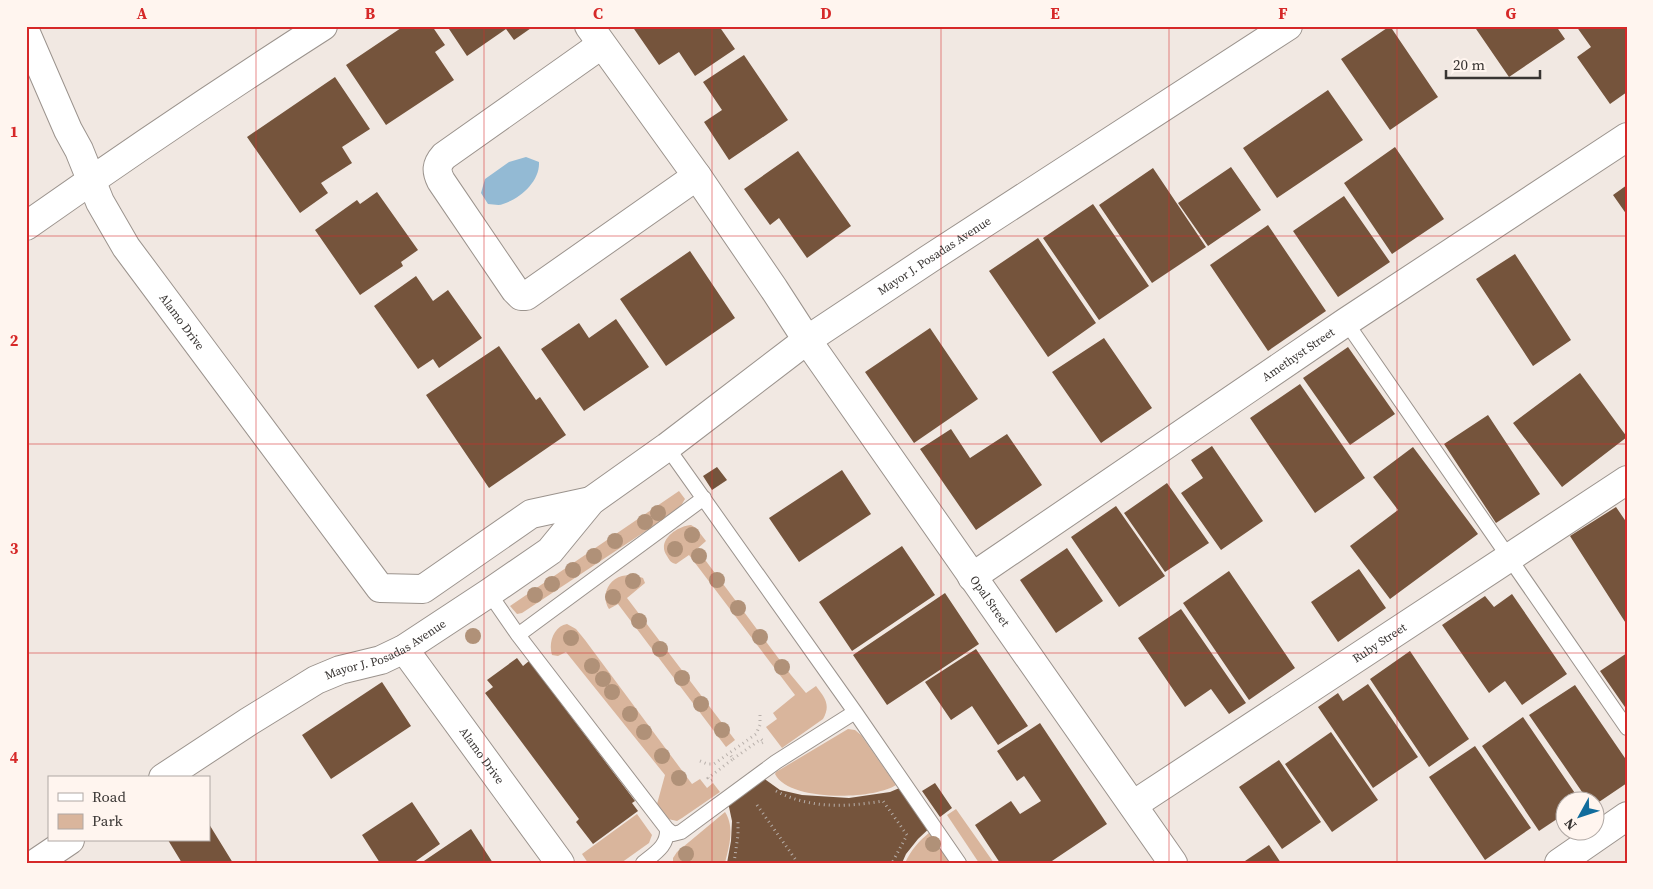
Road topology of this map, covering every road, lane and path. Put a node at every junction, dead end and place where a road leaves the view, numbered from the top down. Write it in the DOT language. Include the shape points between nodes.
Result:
graph roads {
  1 [pos="323,26"];
  2 [pos="1288,26"];
  3 [pos="26,33"];
  4 [pos="595,35"];
  5 [pos="1627,137"];
  6 [pos="697,176"];
  7 [pos="90,180"];
  8 [pos="26,226"];
  9 [pos="1346,322"];
  10 [pos="807,340"];
  11 [pos="667,447"];
  12 [pos="1627,480"];
  13 [pos="704,498"];
  14 [pos="591,501"];
  15 [pos="1511,558"];
  16 [pos="972,577"];
  17 [pos="380,588"];
  18 [pos="489,593"];
  19 [pos="518,635"];
  20 [pos="404,649"];
  21 [pos="855,712"];
  22 [pos="760,715"];
  23 [pos="1627,728"];
  24 [pos="749,748"];
  25 [pos="729,753"];
  26 [pos="733,759"];
  27 [pos="700,761"];
  28 [pos="720,768"];
  29 [pos="166,776"];
  30 [pos="770,788"];
  31 [pos="756,804"];
  32 [pos="1132,804"];
  33 [pos="738,811"];
  34 [pos="1627,816"];
  35 [pos="667,828"];
  36 [pos="67,842"];
  37 [pos="656,858"];
  38 [pos="36,863"];
  39 [pos="560,863"];
  40 [pos="643,863"];
  41 [pos="734,863"];
  42 [pos="798,863"];
  43 [pos="892,863"];
  44 [pos="960,863"];
  45 [pos="1173,863"];
  46 [pos="1559,863"];
  1 -- 7 [label="street"];
  2 -- 10 [label="street, Mayor J. Posadas Avenue"];
  3 -- 7 [label="street, Alamo Drive"];
  4 -- 6 [label="street, Opal Street"];
  4 -- 6 [label="street" via="444,156 437,167 441,181 515,290 526,296"];
  5 -- 9 [label="street, Amethyst Street"];
  6 -- 10 [label="street, Opal Street"];
  7 -- 8 [label="street"];
  7 -- 17 [label="street, Alamo Drive" via="126,247"];
  9 -- 15 [label="lane"];
  9 -- 16 [label="street, Amethyst Street"];
  10 -- 11 [label="street, Mayor J. Posadas Avenue"];
  10 -- 16 [label="street, Opal Street"];
  11 -- 13 [label="lane"];
  11 -- 14 [label="street, Mayor J. Posadas Avenue"];
  12 -- 15 [label="street, Ruby Street"];
  13 -- 19 [label="lane"];
  13 -- 21 [label="lane"];
  14 -- 17 [label="street, Mayor J. Posadas Avenue" via="531,514 423,588"];
  14 -- 18 [label="street, Mayor J. Posadas Avenue" via="550,551"];
  15 -- 23 [label="lane"];
  15 -- 32 [label="street, Ruby Street"];
  16 -- 32 [label="street, Opal Street"];
  18 -- 19 [label="lane"];
  18 -- 20 [label="street, Mayor J. Posadas Avenue"];
  19 -- 35 [label="lane"];
  20 -- 29 [label="street, Mayor J. Posadas Avenue" via="381,660 316,680"];
  20 -- 39 [label="street, Alamo Drive"];
  21 -- 35 [label="lane" via="776,762 681,832 673,834"];
  21 -- 44 [label="lane"];
  22 -- 25 [label="path" via="756,734"];
  24 -- 26 [label="path"];
  25 -- 26 [label="path"];
  25 -- 27 [label="path" via="714,764"];
  26 -- 28 [label="path"];
  30 -- 43 [label="path" via="788,798 812,804 841,806 883,800 907,836"];
  31 -- 42 [label="path"];
  32 -- 45 [label="street, Opal Street"];
  33 -- 41 [label="path"];
  34 -- 46 [label="street"];
  35 -- 37 [label="lane" via="665,843"];
  36 -- 38 [label="street"];
  37 -- 40 [label="lane"];
}
